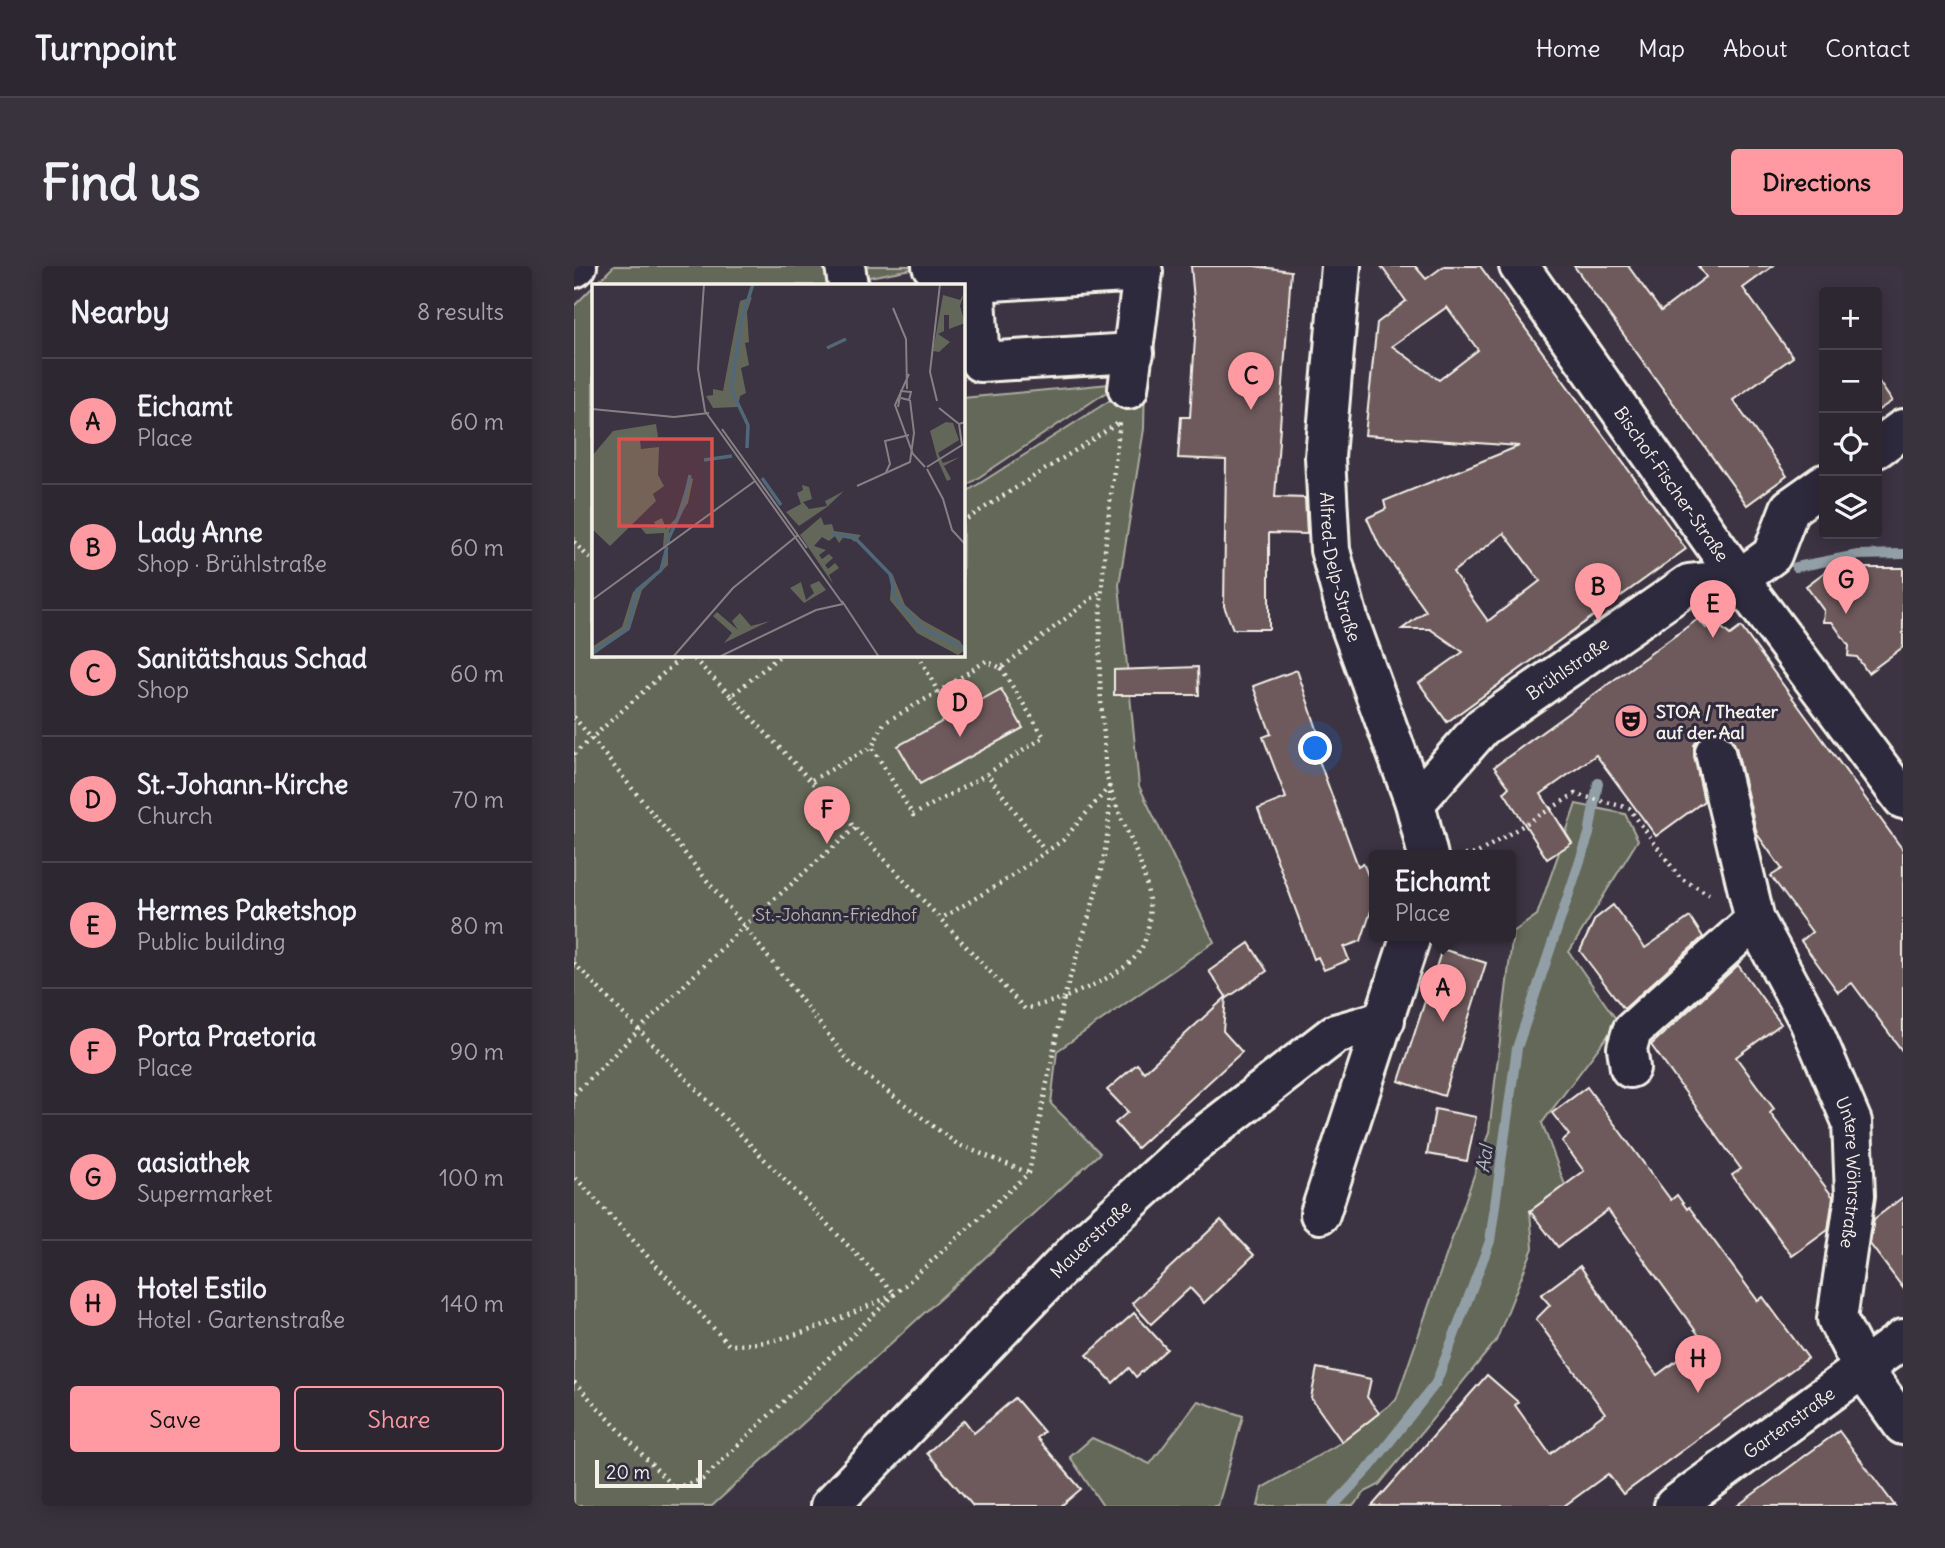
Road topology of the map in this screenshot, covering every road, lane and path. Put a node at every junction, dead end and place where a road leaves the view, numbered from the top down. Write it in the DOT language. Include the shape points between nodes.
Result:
graph roads {
  1 [pos="845,266"];
  2 [pos="932,266"];
  3 [pos="1341,266"];
  4 [pos="1519,266"];
  5 [pos="1143,269"];
  6 [pos="975,282"];
  7 [pos="848,284"];
  8 [pos="1903,429"];
  9 [pos="1882,444"];
  10 [pos="1819,488"];
  11 [pos="964,521"];
  12 [pos="574,542"];
  13 [pos="592,561"];
  14 [pos="1739,579"];
  15 [pos="1100,592"];
  16 [pos="685,656"];
  17 [pos="689,656"];
  18 [pos="780,656"];
  19 [pos="919,656"];
  20 [pos="1001,668"];
  21 [pos="938,692"];
  22 [pos="731,696"];
  23 [pos="574,716"];
  24 [pos="593,737"];
  25 [pos="872,747"];
  26 [pos="1715,752"];
  27 [pos="574,754"];
  28 [pos="988,774"];
  29 [pos="812,780"];
  30 [pos="1109,787"];
  31 [pos="1903,799"];
  32 [pos="1415,803"];
  33 [pos="856,827"];
  34 [pos="1427,850"];
  35 [pos="1483,850"];
  36 [pos="1045,851"];
  37 [pos="942,918"];
  38 [pos="1755,920"];
  39 [pos="744,926"];
  40 [pos="1409,941"];
  41 [pos="574,963"];
  42 [pos="1064,998"];
  43 [pos="1385,1020"];
  44 [pos="639,1028"];
  45 [pos="1630,1068"];
  46 [pos="574,1094"];
  47 [pos="1029,1173"];
  48 [pos="574,1176"];
  49 [pos="1320,1214"];
  50 [pos="895,1294"];
  51 [pos="1903,1339"];
  52 [pos="1863,1369"];
  53 [pos="574,1382"];
  54 [pos="1903,1425"];
  55 [pos="830,1506"];
  56 [pos="1676,1506"];
  1 -- 7 [label="street"];
  2 -- 6 [label="street"];
  3 -- 32 [label="street, Alfred-Delp-Straße" via="1325,457 1330,550 1349,622"];
  4 -- 14 [label="street, Bischof-Fischer-Straße"];
  5 -- 6 [label="street"];
  5 -- 6 [label="street" via="1131,371 980,362"];
  8 -- 9 [label="street"];
  10 -- 14 [label="street" via="1790,508 1772,555"];
  11 -- 15 [label="path" via="1120,422"];
  12 -- 13 [label="path"];
  14 -- 31 [label="street, Bischof-Fischer-Straße"];
  14 -- 32 [label="street, Brühlstraße" via="1689,584 1482,727"];
  15 -- 20 [label="path"];
  15 -- 30 [label="path" via="1100,698"];
  16 -- 24 [label="path"];
  17 -- 22 [label="path"];
  18 -- 22 [label="path"];
  19 -- 21 [label="path"];
  20 -- 21 [label="path" via="986,661"];
  20 -- 28 [label="path" via="1044,737"];
  21 -- 25 [label="path" via="884,723"];
  22 -- 29 [label="path"];
  23 -- 24 [label="path"];
  24 -- 27 [label="path"];
  24 -- 39 [label="path"];
  25 -- 28 [label="path" via="913,815"];
  25 -- 29 [label="path"];
  26 -- 38 [label="street, Untere Wöhrstraße"];
  28 -- 36 [label="path"];
  29 -- 33 [label="path"];
  30 -- 36 [label="path" via="1063,839"];
  30 -- 42 [label="path" via="1111,821 1100,878"];
  30 -- 42 [label="path" via="1131,835 1151,902 1144,943 1119,972"];
  32 -- 34 [label="street, Alfred-Delp-Straße"];
  33 -- 37 [label="path"];
  33 -- 39 [label="path"];
  35 -- 38 [label="path" via="1575,794 1629,808 1680,878"];
  36 -- 37 [label="path" via="1001,884"];
  37 -- 42 [label="path" via="1025,1009"];
  38 -- 45 [label="street" via="1632,1031 1627,1048"];
  38 -- 52 [label="street, Untere Wöhrstraße" via="1809,1021 1852,1122 1855,1195 1837,1320"];
  39 -- 44 [label="path"];
  39 -- 47 [label="path" via="851,1064 957,1144"];
  40 -- 43 [label="street"];
  41 -- 44 [label="path"];
  42 -- 47 [label="path"];
  43 -- 49 [label="street"];
  43 -- 55 [label="street, Mauerstraße" via="1335,1034 1192,1145 1083,1244"];
  44 -- 46 [label="path"];
  44 -- 50 [label="path"];
  47 -- 50 [label="path"];
  48 -- 50 [label="path" via="729,1345 757,1345 809,1332"];
  50 -- 53 [label="path" via="703,1479 674,1488"];
  51 -- 52 [label="street, Gartenstraße"];
  52 -- 54 [label="street, Untere Wöhrstraße"];
  52 -- 56 [label="street, Gartenstraße"];
}
